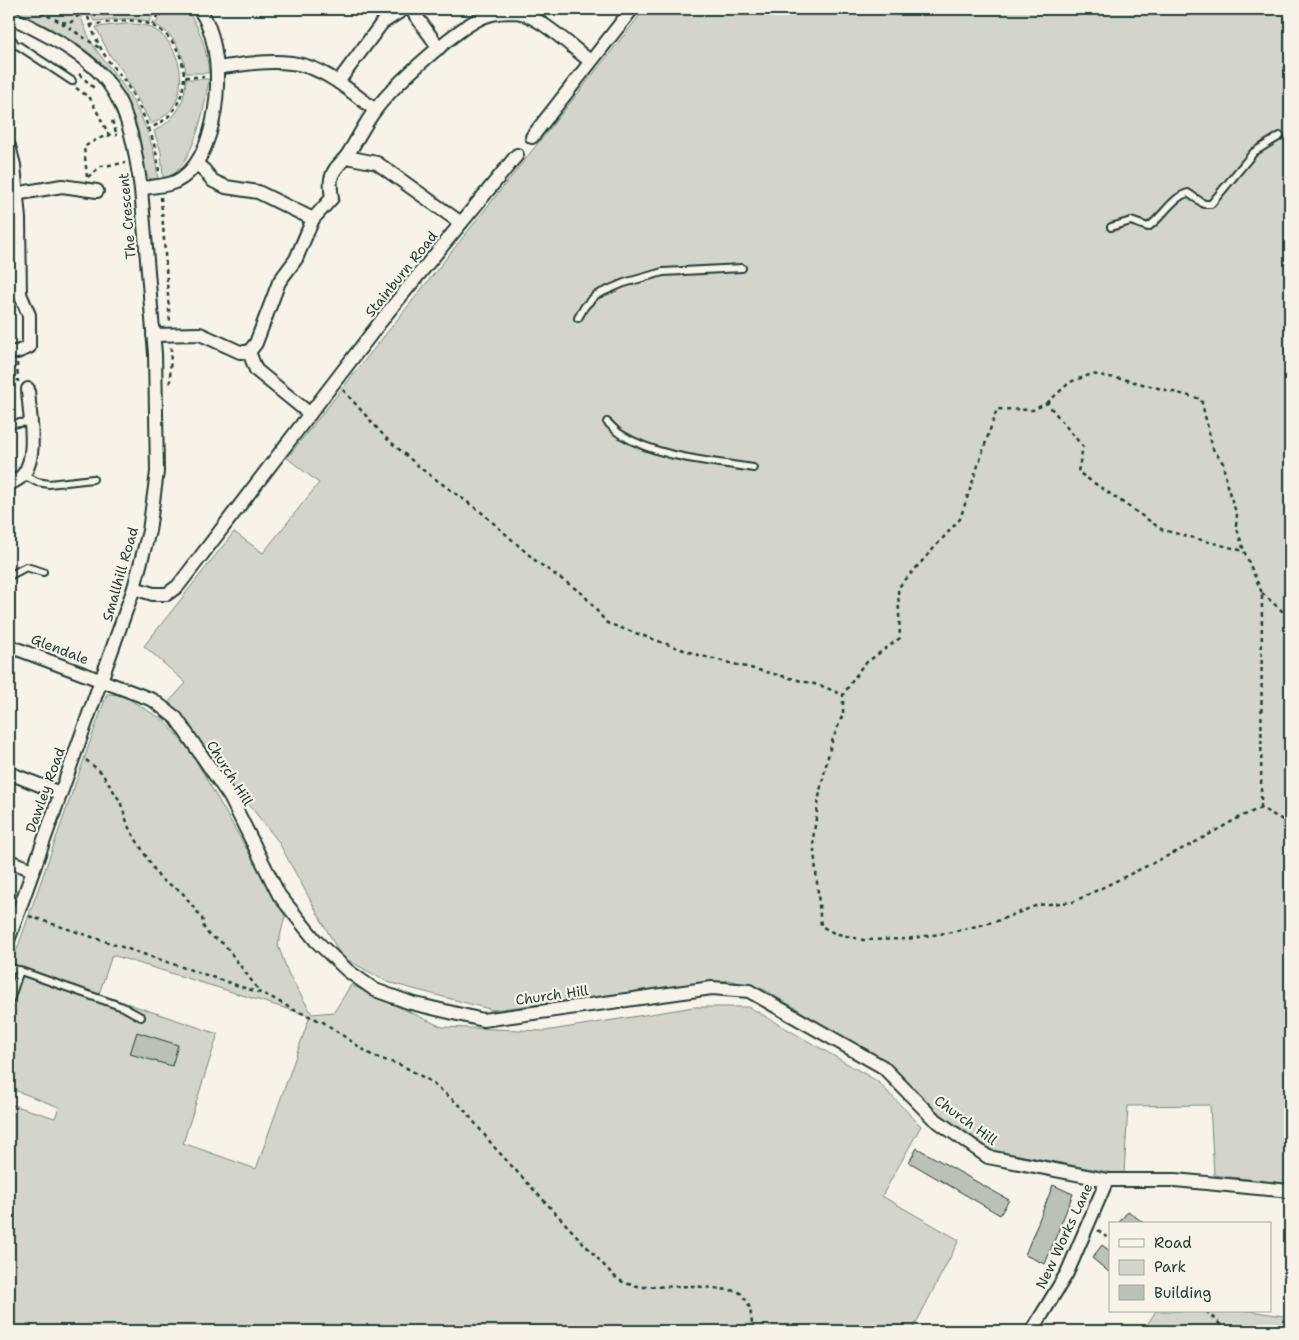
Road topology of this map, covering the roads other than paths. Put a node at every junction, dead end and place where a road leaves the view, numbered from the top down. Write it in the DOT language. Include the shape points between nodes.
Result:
graph roads {
  1 [pos="199,9"];
  2 [pos="404,9"];
  3 [pos="411,9"];
  4 [pos="632,9"];
  5 [pos="516,10"];
  6 [pos="9,16"];
  7 [pos="10,43"];
  8 [pos="438,48"];
  9 [pos="590,61"];
  10 [pos="213,72"];
  11 [pos="72,81"];
  12 [pos="338,82"];
  13 [pos="375,110"];
  14 [pos="1280,136"];
  15 [pos="532,137"];
  16 [pos="9,146"];
  17 [pos="517,155"];
  18 [pos="346,157"];
  19 [pos="197,164"];
  20 [pos="141,189"];
  21 [pos="97,191"];
  22 [pos="12,194"];
  23 [pos="313,220"];
  24 [pos="461,223"];
  25 [pos="1111,227"];
  26 [pos="742,268"];
  27 [pos="578,318"];
  28 [pos="153,336"];
  29 [pos="13,352"];
  30 [pos="249,352"];
  31 [pos="28,389"];
  32 [pos="310,414"];
  33 [pos="30,422"];
  34 [pos="607,422"];
  35 [pos="9,424"];
  36 [pos="753,468"];
  37 [pos="157,472"];
  38 [pos="24,475"];
  39 [pos="93,479"];
  40 [pos="9,484"];
  41 [pos="43,572"];
  42 [pos="9,576"];
  43 [pos="134,588"];
  44 [pos="9,646"];
  45 [pos="101,681"];
  46 [pos="9,773"];
  47 [pos="60,793"];
  48 [pos="9,861"];
  49 [pos="33,870"];
  50 [pos="9,938"];
  51 [pos="9,967"];
  52 [pos="20,970"];
  53 [pos="9,1003"];
  54 [pos="141,1017"];
  55 [pos="1107,1180"];
  56 [pos="1290,1191"];
  57 [pos="1032,1331"];
  1 -- 10 [label="street" via="211,32"];
  2 -- 12 [label="street" via="382,23"];
  3 -- 8 [label="street"];
  4 -- 9 [label="street"];
  5 -- 8 [label="street" via="488,15"];
  5 -- 9 [label="street" via="537,20"];
  6 -- 20 [label="street, The Crescent" via="71,51 109,84 126,119"];
  7 -- 11 [label="lane"];
  8 -- 13 [label="street"];
  9 -- 15 [label="street"];
  10 -- 12 [label="street" via="252,63 291,63 307,66"];
  10 -- 19 [label="street" via="218,76 214,113"];
  12 -- 13 [label="street"];
  13 -- 18 [label="street"];
  14 -- 25 [label="lane" via="1254,152 1211,204 1204,204 1188,193 1181,195 1148,227 1131,221"];
  16 -- 22 [label="street" via="14,166"];
  17 -- 24 [label="street, Stainburn Road"];
  18 -- 23 [label="street" via="330,180 332,198"];
  18 -- 24 [label="street" via="377,163"];
  19 -- 20 [label="street" via="182,179 166,186"];
  19 -- 23 [label="street" via="213,181 226,188 258,192"];
  20 -- 28 [label="street, The Crescent"];
  21 -- 22 [label="street" via="62,186"];
  22 -- 29 [label="street" via="19,219 20,294 29,315 30,342 29,346"];
  23 -- 30 [label="street" via="296,258 280,282 256,343"];
  24 -- 32 [label="street, Stainburn Road"];
  26 -- 27 [label="lane" via="663,272 596,295"];
  28 -- 30 [label="street" via="200,334 234,350"];
  28 -- 37 [label="street, The Crescent"];
  30 -- 32 [label="street" via="256,370"];
  31 -- 33 [label="street"];
  32 -- 43 [label="street, Stainburn Road" via="178,586 167,594 152,594"];
  33 -- 35 [label="lane"];
  33 -- 38 [label="street" via="32,456"];
  34 -- 36 [label="lane" via="621,435 654,449"];
  37 -- 43 [label="street, Smallhill Road" via="149,531"];
  38 -- 39 [label="lane" via="48,484"];
  38 -- 40 [label="street"];
  41 -- 42 [label="lane" via="26,566"];
  43 -- 45 [label="street, Smallhill Road"];
  44 -- 45 [label="street, Glendale"];
  45 -- 47 [label="street, Dawley Road"];
  45 -- 55 [label="street, Church Hill" via="153,700 176,718 230,797 279,895 316,941 348,971 375,990 411,1003 483,1020 712,988 749,991 883,1067 933,1118 988,1156"];
  46 -- 47 [label="street"];
  47 -- 49 [label="street, Dawley Road"];
  48 -- 49 [label="street"];
  49 -- 50 [label="street, Dawley Road"];
  51 -- 52 [label="lane"];
  52 -- 53 [label="lane"];
  52 -- 54 [label="lane" via="123,1007"];
  55 -- 56 [label="street, Church Hill" via="1175,1180"];
  55 -- 57 [label="street, New Works Lane" via="1067,1273"];
}
